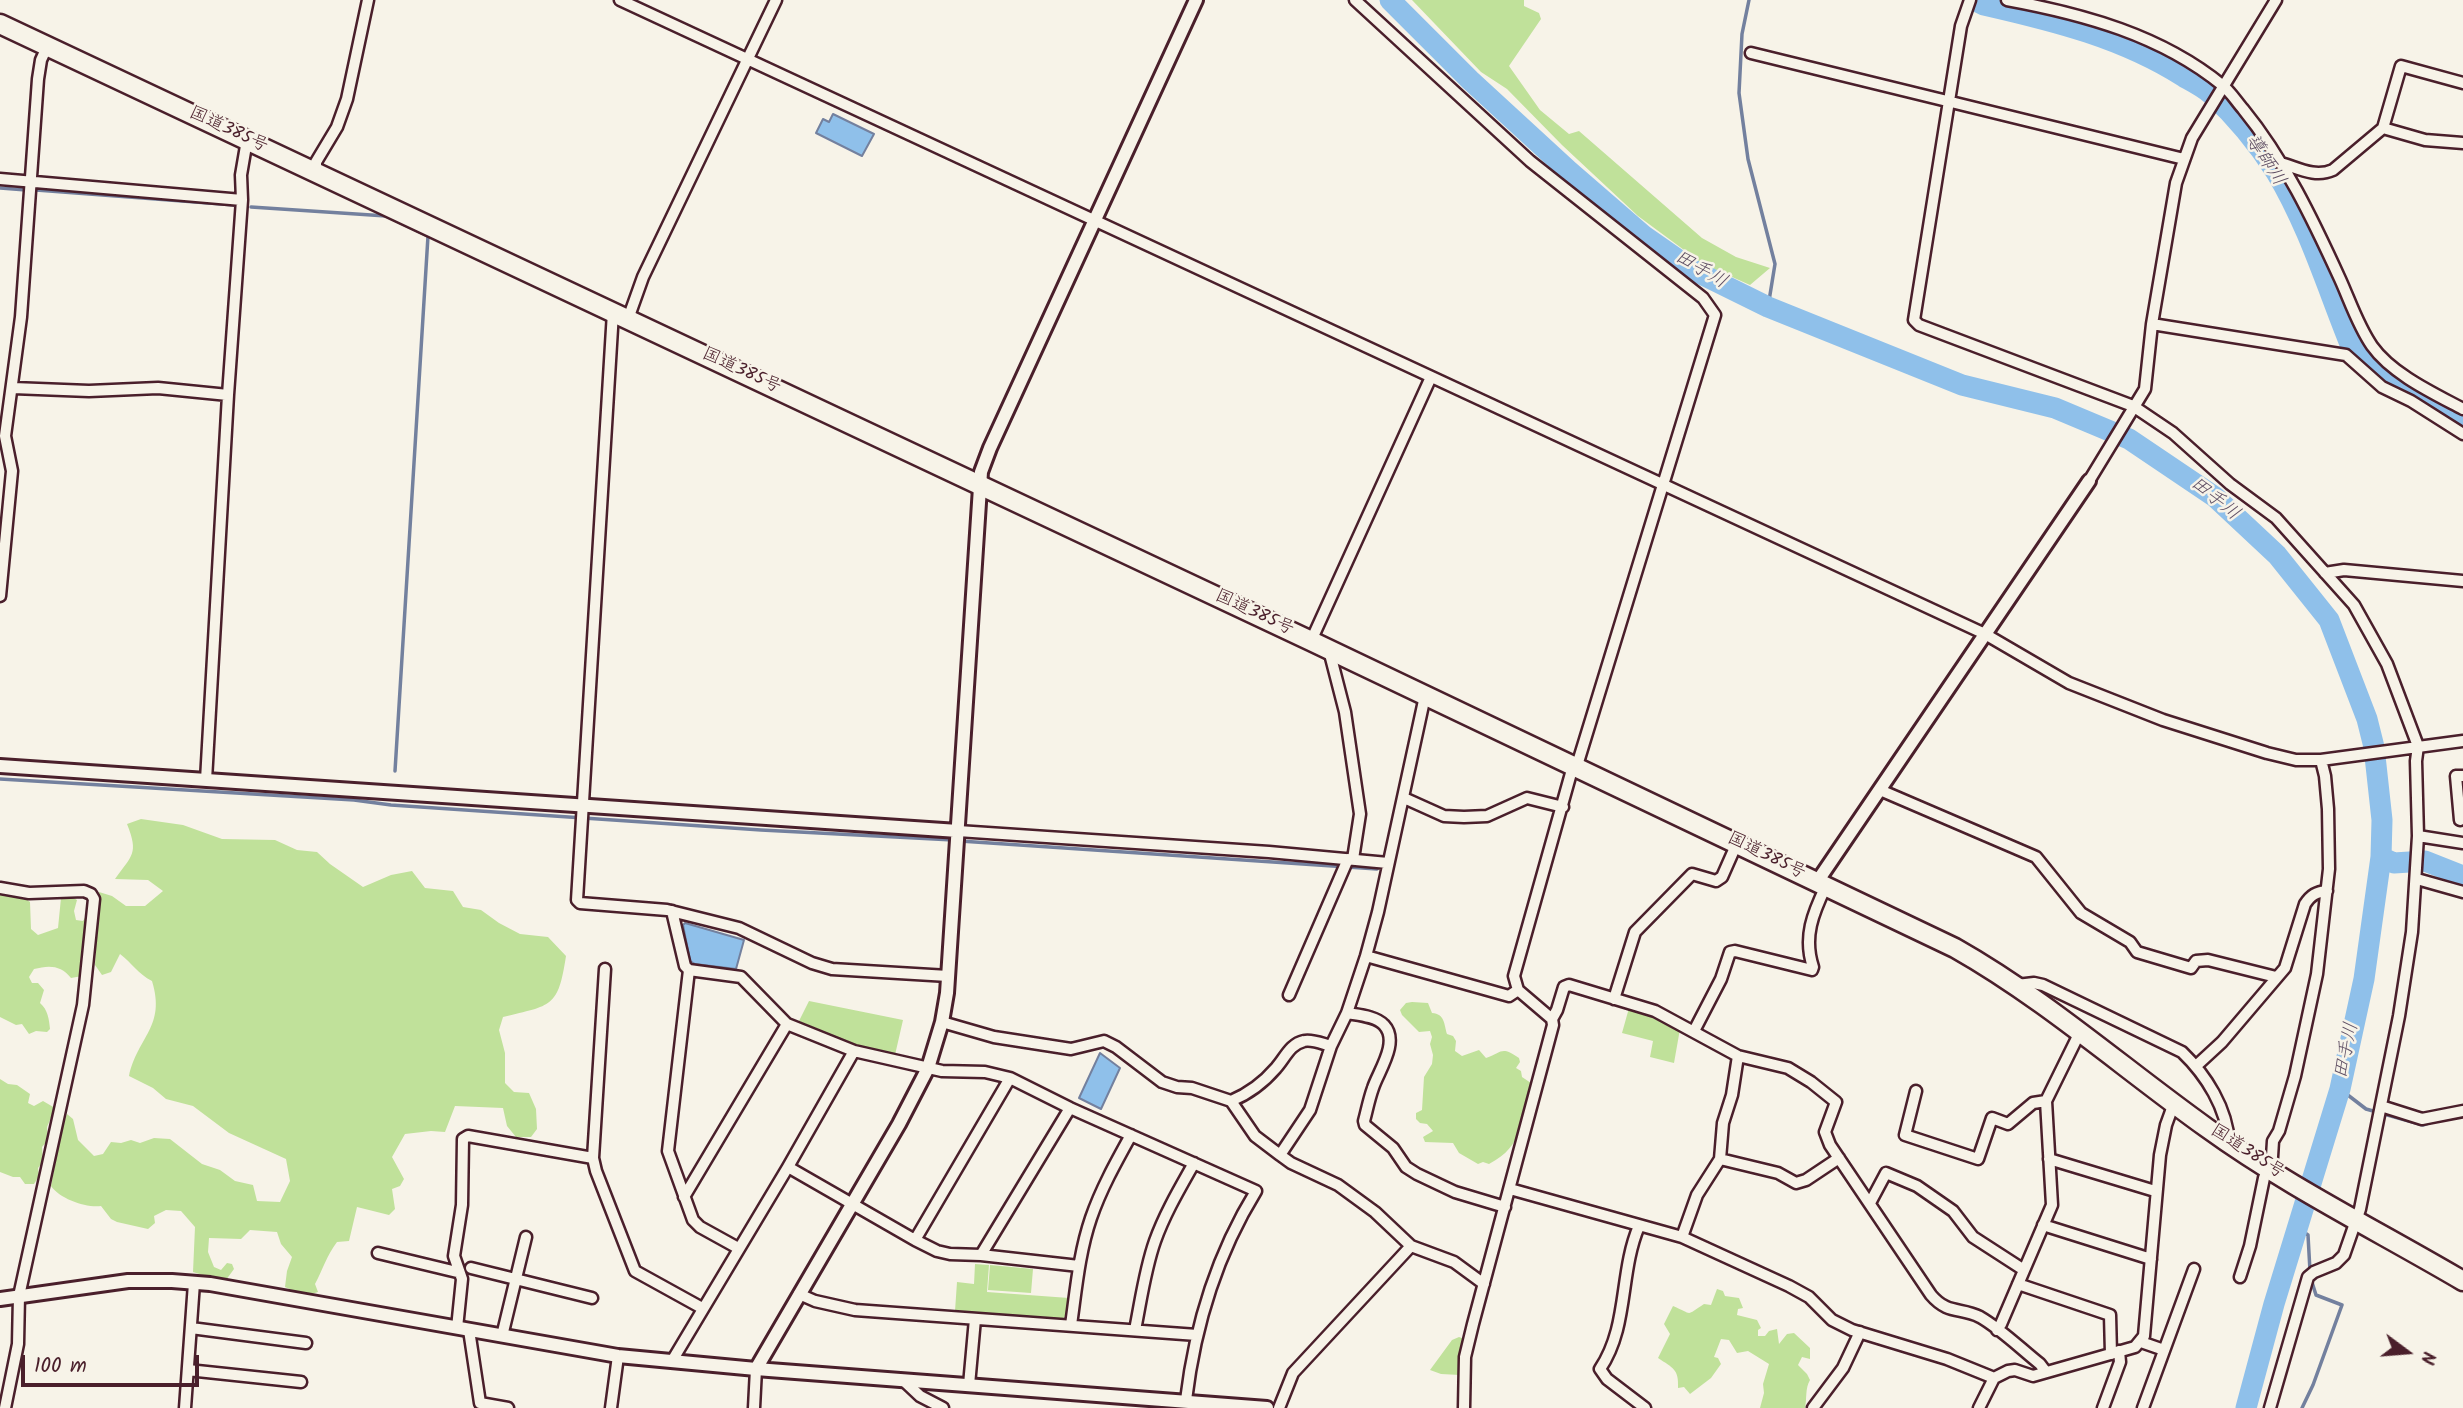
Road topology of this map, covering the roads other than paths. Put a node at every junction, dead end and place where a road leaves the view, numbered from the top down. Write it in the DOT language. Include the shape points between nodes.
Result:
graph roads {
  1 [pos="368,0"];
  2 [pos="620,0"];
  3 [pos="776,0"];
  4 [pos="1196,0"];
  5 [pos="1355,0"];
  6 [pos="1970,0"];
  7 [pos="2007,0"];
  8 [pos="2276,0"];
  9 [pos="0,24"];
  10 [pos="47,47"];
  11 [pos="1751,53"];
  12 [pos="749,60"];
  13 [pos="2463,83"];
  14 [pos="2224,85"];
  15 [pos="1950,102"];
  16 [pos="2383,128"];
  17 [pos="247,140"];
  18 [pos="2463,144"];
  19 [pos="2184,159"];
  20 [pos="2281,163"];
  21 [pos="316,173"];
  22 [pos="0,179"];
  23 [pos="32,182"];
  24 [pos="242,200"];
  25 [pos="1094,220"];
  26 [pos="621,315"];
  27 [pos="2152,324"];
  28 [pos="1431,377"];
  29 [pos="13,388"];
  30 [pos="228,395"];
  31 [pos="2133,406"];
  32 [pos="2463,409"];
  33 [pos="2463,434"];
  34 [pos="2089,481"];
  35 [pos="1663,484"];
  36 [pos="981,486"];
  37 [pos="2325,573"];
  38 [pos="2463,581"];
  39 [pos="0,596"];
  40 [pos="1985,634"];
  41 [pos="1311,640"];
  42 [pos="1329,650"];
  43 [pos="1426,696"];
  44 [pos="2463,741"];
  45 [pos="2414,746"];
  46 [pos="2324,759"];
  47 [pos="0,766"];
  48 [pos="1573,766"];
  49 [pos="2463,776"];
  50 [pos="206,780"];
  51 [pos="1880,790"];
  52 [pos="1404,798"];
  53 [pos="581,805"];
  54 [pos="1563,807"];
  55 [pos="2460,820"];
  56 [pos="958,831"];
  57 [pos="2418,836"];
  58 [pos="2463,843"];
  59 [pos="1737,844"];
  60 [pos="1351,859"];
  61 [pos="1388,863"];
  62 [pos="2417,879"];
  63 [pos="1822,884"];
  64 [pos="0,888"];
  65 [pos="2327,891"];
  66 [pos="2463,892"];
  67 [pos="672,911"];
  68 [pos="1366,956"];
  69 [pos="605,970"];
  70 [pos="689,970"];
  71 [pos="948,976"];
  72 [pos="2276,977"];
  73 [pos="2016,985"];
  74 [pos="1518,990"];
  75 [pos="1289,995"];
  76 [pos="1614,999"];
  77 [pos="1347,1013"];
  78 [pos="1552,1019"];
  79 [pos="943,1022"];
  80 [pos="787,1024"];
  81 [pos="1694,1031"];
  82 [pos="2080,1032"];
  83 [pos="1331,1046"];
  84 [pos="854,1051"];
  85 [pos="1738,1056"];
  86 [pos="2196,1066"];
  87 [pos="928,1068"];
  88 [pos="1010,1078"];
  89 [pos="1916,1091"];
  90 [pos="1231,1101"];
  91 [pos="2046,1101"];
  92 [pos="2174,1102"];
  93 [pos="2381,1106"];
  94 [pos="1070,1108"];
  95 [pos="2463,1111"];
  96 [pos="1130,1135"];
  97 [pos="2229,1143"];
  98 [pos="1280,1155"];
  99 [pos="593,1158"];
  100 [pos="1839,1158"];
  101 [pos="1720,1159"];
  102 [pos="2049,1159"];
  103 [pos="1194,1163"];
  104 [pos="788,1167"];
  105 [pos="2267,1168"];
  106 [pos="1510,1189"];
  107 [pos="2155,1191"];
  108 [pos="684,1197"];
  109 [pos="1870,1203"];
  110 [pos="851,1204"];
  111 [pos="1504,1207"];
  112 [pos="2353,1217"];
  113 [pos="2043,1224"];
  114 [pos="1639,1226"];
  115 [pos="526,1237"];
  116 [pos="1682,1237"];
  117 [pos="915,1240"];
  118 [pos="1411,1246"];
  119 [pos="738,1248"];
  120 [pos="378,1254"];
  121 [pos="981,1255"];
  122 [pos="2151,1259"];
  123 [pos="1079,1266"];
  124 [pos="471,1268"];
  125 [pos="2194,1269"];
  126 [pos="2024,1270"];
  127 [pos="457,1272"];
  128 [pos="2240,1277"];
  129 [pos="515,1280"];
  130 [pos="2463,1281"];
  131 [pos="194,1283"];
  132 [pos="1484,1284"];
  133 [pos="2018,1284"];
  134 [pos="799,1294"];
  135 [pos="19,1296"];
  136 [pos="592,1298"];
  137 [pos="0,1299"];
  138 [pos="702,1308"];
  139 [pos="975,1318"];
  140 [pos="1071,1325"];
  141 [pos="191,1328"];
  142 [pos="463,1329"];
  143 [pos="1135,1330"];
  144 [pos="1997,1330"];
  145 [pos="1860,1332"];
  146 [pos="1196,1335"];
  147 [pos="502,1336"];
  148 [pos="2141,1342"];
  149 [pos="306,1343"];
  150 [pos="2164,1350"];
  151 [pos="2115,1352"];
  152 [pos="618,1356"];
  153 [pos="672,1361"];
  154 [pos="756,1369"];
  155 [pos="188,1370"];
  156 [pos="2040,1374"];
  157 [pos="1994,1378"];
  158 [pos="903,1380"];
  159 [pos="301,1382"];
  160 [pos="969,1385"];
  161 [pos="1186,1400"];
  162 [pos="1217,1406"];
  163 [pos="5,1408"];
  164 [pos="185,1408"];
  165 [pos="508,1408"];
  166 [pos="611,1408"];
  167 [pos="754,1408"];
  168 [pos="943,1408"];
  169 [pos="1267,1408"];
  170 [pos="1279,1408"];
  171 [pos="1464,1408"];
  172 [pos="1645,1408"];
  173 [pos="1813,1408"];
  174 [pos="1979,1408"];
  175 [pos="2103,1408"];
  176 [pos="2143,1408"];
  177 [pos="2270,1408"];
  1 -- 21 [label="street" via="347,99 316,162"];
  2 -- 12 [label="street"];
  3 -- 12 [label="street"];
  4 -- 25 [label="street"];
  5 -- 35 [label="street" via="1530,161 1703,298 1715,315"];
  6 -- 15 [label="street"];
  7 -- 14 [label="street" via="2061,10 2129,31"];
  8 -- 14 [label="street"];
  9 -- 10 [label="highway, 国道385号"];
  10 -- 17 [label="highway, 国道385号"];
  10 -- 23 [label="street" via="38,79"];
  11 -- 15 [label="street"];
  12 -- 25 [label="street"];
  12 -- 26 [label="street"];
  13 -- 16 [label="street" via="2401,66"];
  14 -- 19 [label="street"];
  14 -- 20 [label="street"];
  15 -- 19 [label="street"];
  15 -- 31 [label="street" via="1914,320"];
  16 -- 18 [label="street" via="2425,140"];
  16 -- 20 [label="street" via="2324,174"];
  17 -- 21 [label="highway, 国道385号"];
  17 -- 24 [label="street"];
  19 -- 27 [label="street"];
  20 -- 32 [label="street" via="2373,347 2406,375"];
  21 -- 26 [label="highway, 国道385号"];
  22 -- 23 [label="street"];
  23 -- 24 [label="street"];
  23 -- 29 [label="street"];
  24 -- 30 [label="street"];
  25 -- 28 [label="street"];
  25 -- 36 [label="street" via="990,448"];
  26 -- 36 [label="highway, 国道385号"];
  26 -- 53 [label="street"];
  27 -- 31 [label="street" via="2145,389"];
  27 -- 33 [label="street" via="2346,355 2382,387"];
  28 -- 35 [label="street"];
  28 -- 41 [label="street"];
  29 -- 30 [label="street" via="158,388"];
  29 -- 39 [label="street" via="5,436 12,471"];
  30 -- 50 [label="street"];
  31 -- 34 [label="street"];
  31 -- 37 [label="street" via="2276,518"];
  34 -- 40 [label="street"];
  35 -- 40 [label="street"];
  35 -- 48 [label="street" via="1579,759"];
  36 -- 41 [label="highway, 国道385号"];
  36 -- 56 [label="street"];
  37 -- 38 [label="street" via="2344,570"];
  37 -- 45 [label="street" via="2354,605 2387,664"];
  40 -- 46 [label="street" via="2069,683 2163,720 2267,753 2296,760"];
  40 -- 51 [label="street"];
  41 -- 42 [label="highway, 国道385号"];
  42 -- 43 [label="highway, 国道385号"];
  42 -- 60 [label="street" via="1345,712 1360,814"];
  43 -- 48 [label="highway, 国道385号"];
  43 -- 52 [label="street"];
  44 -- 45 [label="street"];
  45 -- 46 [label="street"];
  45 -- 57 [label="street"];
  46 -- 65 [label="street"];
  47 -- 50 [label="street"];
  48 -- 54 [label="street"];
  48 -- 59 [label="highway, 国道385号"];
  49 -- 55 [label="street" via="2456,776"];
  50 -- 53 [label="street"];
  51 -- 63 [label="street"];
  51 -- 72 [label="street" via="2036,857 2081,913 2130,942 2137,952 2191,968 2196,961 2208,960"];
  52 -- 54 [label="street" via="1444,816 1488,816 1527,798"];
  52 -- 61 [label="street"];
  53 -- 56 [label="street"];
  53 -- 67 [label="street" via="577,900"];
  54 -- 74 [label="street" via="1514,976"];
  56 -- 60 [label="street"];
  56 -- 71 [label="street"];
  57 -- 58 [label="street"];
  57 -- 62 [label="street"];
  59 -- 63 [label="highway, 国道385号"];
  59 -- 76 [label="street" via="1722,877 1717,881 1692,874 1635,932"];
  60 -- 61 [label="street"];
  60 -- 75 [label="street"];
  61 -- 68 [label="street"];
  62 -- 66 [label="street"];
  62 -- 93 [label="street" via="2399,1016"];
  63 -- 73 [label="highway, 国道385号" via="1955,948"];
  63 -- 81 [label="street" via="1809,929 1812,970 1730,952"];
  64 -- 135 [label="street" via="29,893 84,891 94,899 83,1005"];
  65 -- 72 [label="street" via="2310,896 2305,904 2289,958"];
  65 -- 105 [label="street" via="2307,1025"];
  67 -- 70 [label="street"];
  67 -- 71 [label="street" via="739,928 832,969"];
  68 -- 74 [label="street" via="1509,996"];
  68 -- 77 [label="street"];
  69 -- 99 [label="street"];
  70 -- 80 [label="street" via="741,976"];
  70 -- 108 [label="street" via="668,1151"];
  71 -- 79 [label="street"];
  72 -- 86 [label="street"];
  73 -- 82 [label="highway, 国道385号"];
  73 -- 86 [label="street" via="2043,985 2182,1052"];
  74 -- 78 [label="street"];
  76 -- 78 [label="street" via="1569,985 1564,987"];
  76 -- 81 [label="street" via="1655,1011"];
  77 -- 83 [label="street"];
  77 -- 111 [label="street" via="1374,1019 1389,1035 1387,1059 1373,1086 1365,1125 1417,1174"];
  78 -- 106 [label="street"];
  79 -- 87 [label="street"];
  79 -- 90 [label="street" via="994,1037 1070,1049 1104,1041 1162,1083"];
  80 -- 84 [label="street"];
  80 -- 108 [label="street"];
  81 -- 85 [label="street"];
  82 -- 91 [label="street"];
  82 -- 92 [label="highway, 国道385号"];
  83 -- 90 [label="street" via="1300,1041 1264,1080"];
  83 -- 98 [label="street" via="1310,1110"];
  84 -- 87 [label="street"];
  84 -- 104 [label="street"];
  85 -- 100 [label="street" via="1788,1068 1836,1102 1825,1132"];
  85 -- 101 [label="street"];
  86 -- 97 [label="street" via="2225,1114"];
  87 -- 88 [label="street"];
  87 -- 110 [label="street"];
  88 -- 94 [label="street"];
  88 -- 117 [label="street"];
  89 -- 91 [label="street" via="1905,1135 1978,1159 1992,1118 2008,1124 2033,1103"];
  90 -- 98 [label="street" via="1255,1136"];
  91 -- 102 [label="street"];
  92 -- 97 [label="highway, 国道385号"];
  92 -- 107 [label="street"];
  93 -- 95 [label="street" via="2421,1119"];
  93 -- 112 [label="street"];
  94 -- 96 [label="street"];
  94 -- 121 [label="street"];
  96 -- 103 [label="street"];
  96 -- 123 [label="street" via="1090,1221"];
  97 -- 105 [label="highway, 国道385号"];
  98 -- 118 [label="street" via="1338,1185"];
  99 -- 127 [label="street" via="468,1136 463,1139 462,1205 454,1256"];
  99 -- 138 [label="street" via="635,1271"];
  100 -- 101 [label="street" via="1796,1183 1778,1173"];
  100 -- 109 [label="street"];
  101 -- 116 [label="street" via="1697,1195"];
  102 -- 107 [label="street"];
  102 -- 113 [label="street" via="2052,1205"];
  103 -- 143 [label="street" via="1155,1241"];
  103 -- 146 [label="street" via="1256,1191 1228,1240"];
  104 -- 110 [label="street"];
  104 -- 119 [label="street"];
  105 -- 112 [label="highway, 国道385号"];
  105 -- 128 [label="street"];
  106 -- 111 [label="street"];
  106 -- 114 [label="street"];
  107 -- 122 [label="street"];
  108 -- 119 [label="street" via="700,1227"];
  109 -- 126 [label="street" via="1886,1173 1907,1181 1953,1211 1973,1237"];
  109 -- 144 [label="street" via="1938,1303 1980,1317"];
  110 -- 117 [label="street"];
  110 -- 134 [label="street"];
  111 -- 132 [label="street"];
  112 -- 130 [label="highway, 国道385号"];
  112 -- 177 [label="street" via="2344,1255 2308,1277"];
  113 -- 122 [label="street"];
  113 -- 126 [label="street"];
  114 -- 116 [label="street"];
  114 -- 172 [label="street" via="1630,1247 1618,1328 1600,1369"];
  115 -- 129 [label="street"];
  116 -- 145 [label="street" via="1810,1297 1832,1320"];
  117 -- 121 [label="street" via="950,1254"];
  118 -- 132 [label="street" via="1454,1262"];
  118 -- 170 [label="street" via="1293,1373"];
  119 -- 138 [label="street"];
  120 -- 127 [label="street"];
  121 -- 123 [label="street"];
  122 -- 148 [label="street"];
  123 -- 140 [label="street"];
  124 -- 129 [label="street"];
  125 -- 150 [label="street"];
  126 -- 133 [label="street"];
  127 -- 142 [label="street" via="462,1279"];
  129 -- 136 [label="street"];
  129 -- 147 [label="street"];
  131 -- 135 [label="street" via="128,1281"];
  131 -- 141 [label="street"];
  131 -- 142 [label="street"];
  132 -- 171 [label="street" via="1465,1357"];
  133 -- 144 [label="street"];
  133 -- 151 [label="street" via="2110,1315"];
  134 -- 139 [label="street" via="855,1310"];
  134 -- 154 [label="street"];
  135 -- 137 [label="street"];
  135 -- 163 [label="street" via="18,1344"];
  138 -- 153 [label="street"];
  139 -- 140 [label="street"];
  139 -- 160 [label="street"];
  140 -- 143 [label="street"];
  141 -- 149 [label="street"];
  141 -- 155 [label="street"];
  142 -- 147 [label="street"];
  142 -- 165 [label="street" via="480,1404"];
  143 -- 146 [label="street"];
  144 -- 156 [label="street" via="2040,1364"];
  145 -- 157 [label="street"];
  145 -- 173 [label="street" via="1843,1368"];
  146 -- 161 [label="street"];
  147 -- 152 [label="street"];
  148 -- 150 [label="street"];
  148 -- 151 [label="street"];
  150 -- 176 [label="street"];
  151 -- 156 [label="street"];
  151 -- 175 [label="street" via="2120,1362"];
  152 -- 153 [label="street"];
  152 -- 166 [label="street"];
  153 -- 154 [label="street"];
  154 -- 158 [label="street"];
  154 -- 167 [label="street"];
  155 -- 159 [label="street"];
  155 -- 164 [label="street"];
  156 -- 157 [label="street" via="2015,1370"];
  157 -- 174 [label="street"];
  158 -- 160 [label="street"];
  158 -- 168 [label="street"];
  160 -- 161 [label="street"];
  161 -- 162 [label="street"];
  162 -- 169 [label="street"];
}
